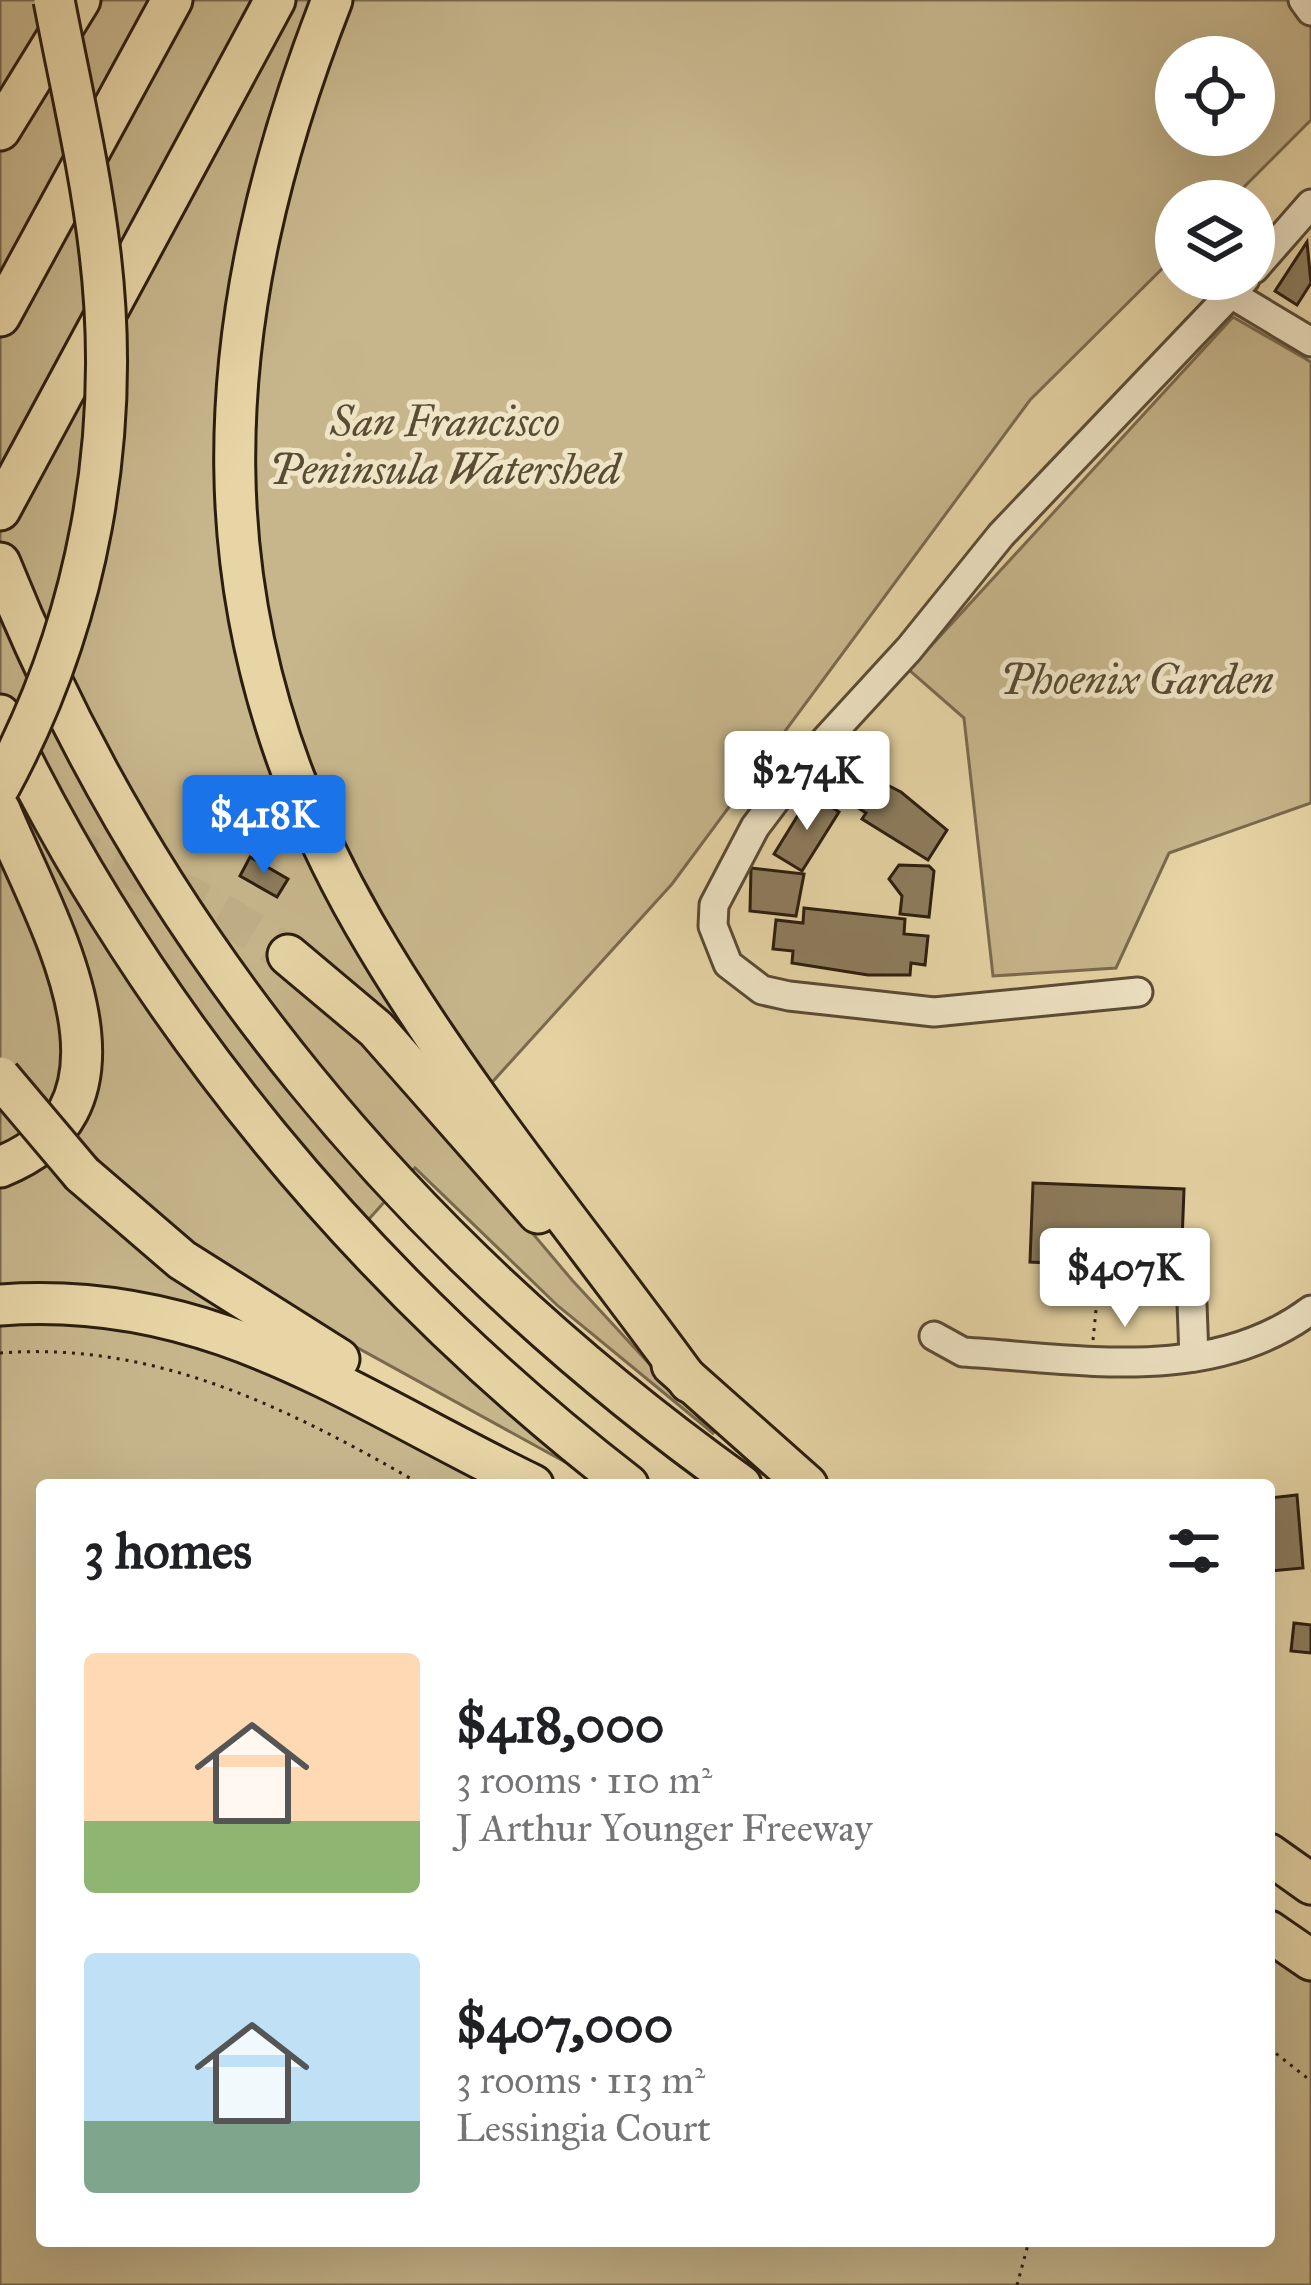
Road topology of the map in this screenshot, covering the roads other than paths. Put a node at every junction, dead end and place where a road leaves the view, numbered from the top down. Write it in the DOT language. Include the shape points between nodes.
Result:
graph roads {
  1 [pos="54,0"];
  2 [pos="80,0"];
  3 [pos="172,0"];
  4 [pos="275,0"];
  5 [pos="332,0"];
  6 [pos="1303,0"];
  7 [pos="1311,11"];
  8 [pos="2,126"];
  9 [pos="1311,204"];
  10 [pos="1275,245"];
  11 [pos="1225,300"];
  12 [pos="1256,300"];
  13 [pos="0,316"];
  14 [pos="1311,342"];
  15 [pos="0,509"];
  16 [pos="0,563"];
  17 [pos="0,715"];
  18 [pos="0,786"];
  19 [pos="0,809"];
  20 [pos="288,955"];
  21 [pos="1138,992"];
  22 [pos="0,1077"];
  23 [pos="0,1167"];
  24 [pos="1192,1304"];
  25 [pos="0,1305"];
  26 [pos="1311,1310"];
  27 [pos="934,1336"];
  28 [pos="1194,1357"];
  29 [pos="689,1382"];
  30 [pos="521,1479"];
  31 [pos="542,1479"];
  32 [pos="621,1479"];
  33 [pos="733,1479"];
  34 [pos="800,1479"];
  35 [pos="1275,1858"];
  36 [pos="1311,1884"];
  37 [pos="1275,1935"];
  38 [pos="1311,1960"];
  1 -- 18 [label="highway, bridge" via="100,250 105,424 72,612"];
  2 -- 8 [label="highway"];
  3 -- 13 [label="highway"];
  4 -- 15 [label="highway"];
  5 -- 29 [label="highway" via="268,185 240,330 236,506 263,681 304,804 372,937"];
  6 -- 7 [label="street"];
  9 -- 10 [label="street"];
  11 -- 21 [label="street" via="1001,535 798,770 755,827 714,905 728,964 775,993 934,1012"];
  12 -- 14 [label="street"];
  16 -- 33 [label="highway" via="55,688 143,852 310,1091 512,1303"];
  17 -- 32 [label="highway" via="109,915 242,1105 428,1310"];
  19 -- 23 [label="highway" via="85,1040 81,1077 60,1124"];
  20 -- 29 [label="highway" via="404,1059"];
  22 -- 31 [label="highway, bridge" via="82,1174 209,1280"];
  24 -- 28 [label="street"];
  25 -- 30 [label="highway" via="107,1305 213,1328"];
  26 -- 28 [label="street" via="1265,1339"];
  27 -- 28 [label="street" via="963,1352 1126,1362"];
  29 -- 34 [label="highway"];
  35 -- 36 [label="highway"];
  37 -- 38 [label="highway"];
}
